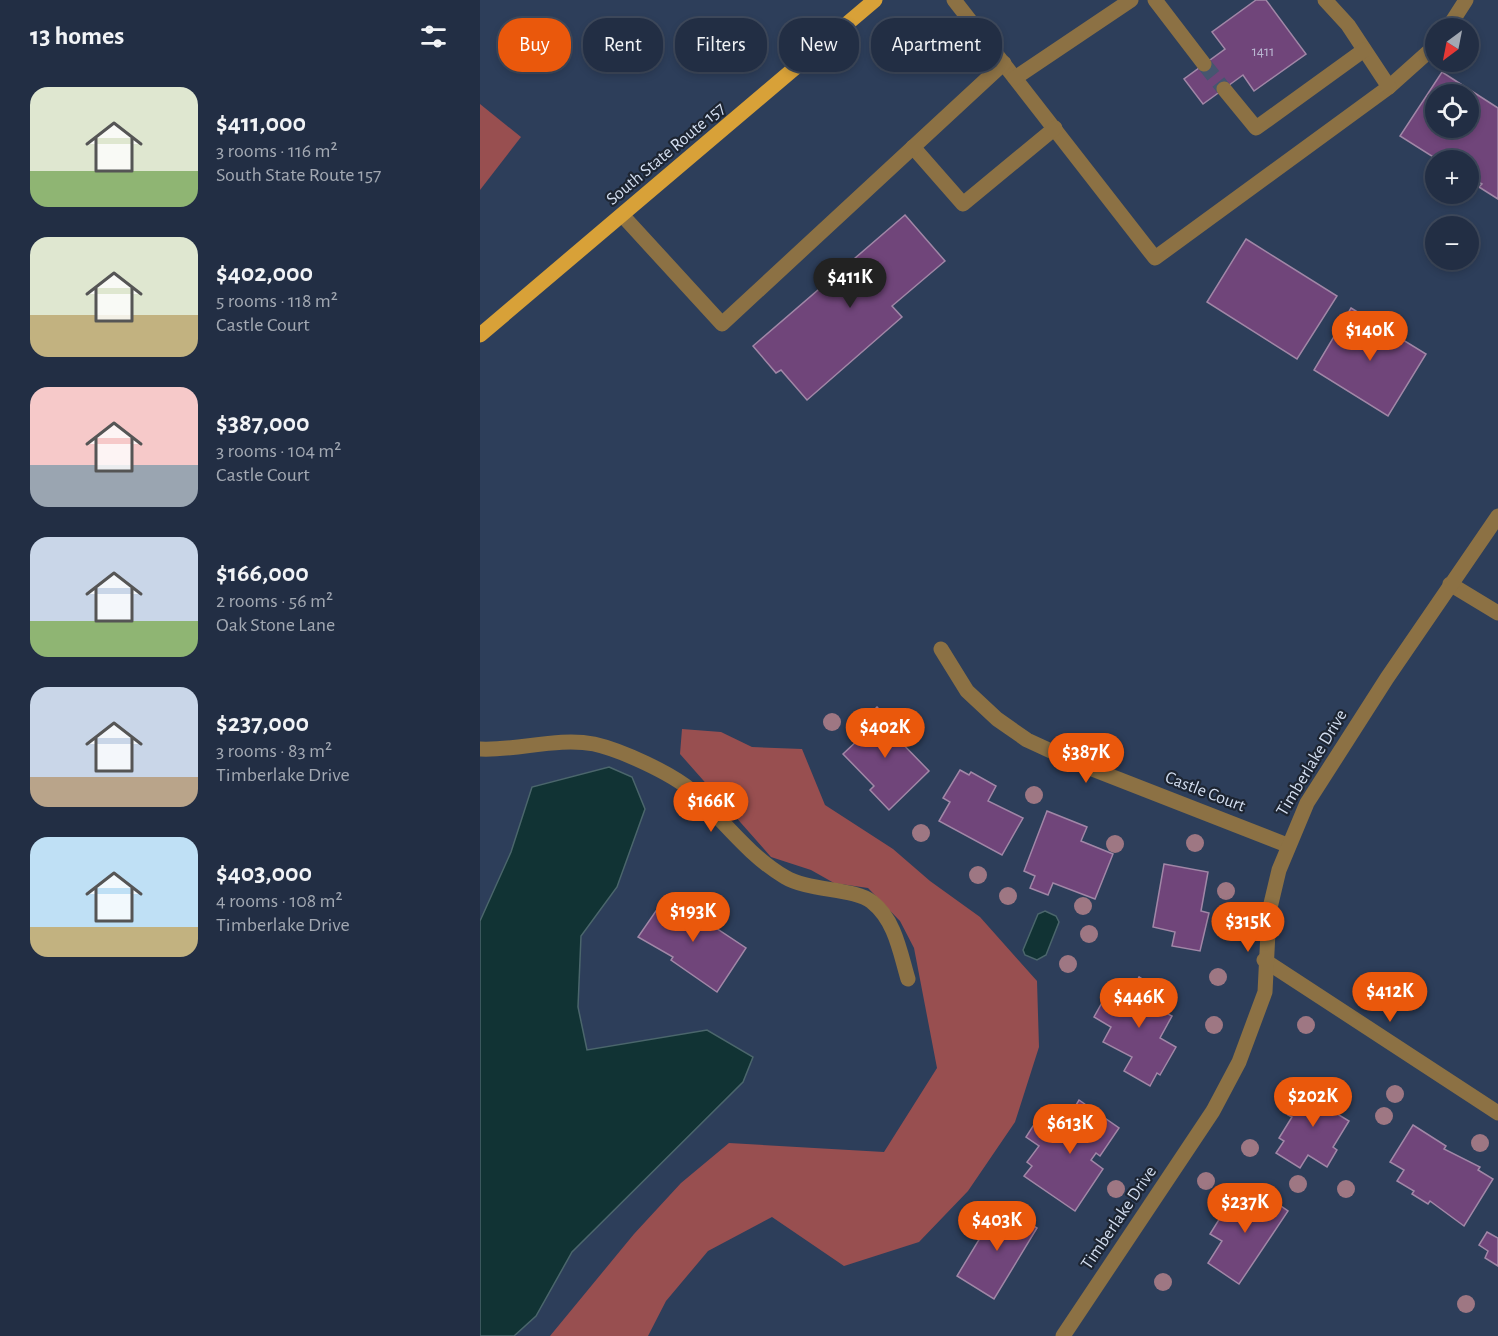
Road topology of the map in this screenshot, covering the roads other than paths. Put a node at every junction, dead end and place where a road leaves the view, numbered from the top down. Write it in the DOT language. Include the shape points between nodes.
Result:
graph roads {
  1 [pos="875,0"];
  2 [pos="954,0"];
  3 [pos="1131,0"];
  4 [pos="1155,0"];
  5 [pos="1325,0"];
  6 [pos="1466,0"];
  7 [pos="1454,18"];
  8 [pos="1364,50"];
  9 [pos="1425,55"];
  10 [pos="1004,63"];
  11 [pos="1204,64"];
  12 [pos="1015,78"];
  13 [pos="1389,87"];
  14 [pos="1224,89"];
  15 [pos="1055,128"];
  16 [pos="913,147"];
  17 [pos="622,216"];
  18 [pos="480,335"];
  19 [pos="1498,516"];
  20 [pos="1450,584"];
  21 [pos="1498,613"];
  22 [pos="940,649"];
  23 [pos="480,749"];
  24 [pos="1287,844"];
  25 [pos="1264,960"];
  26 [pos="908,979"];
  27 [pos="1498,1113"];
  28 [pos="1064,1336"];
  1 -- 17 [label="main road, South State Route 157"];
  2 -- 10 [label="street"];
  3 -- 12 [label="street"];
  4 -- 11 [label="street"];
  5 -- 8 [label="street"];
  6 -- 7 [label="street"];
  8 -- 13 [label="street"];
  8 -- 14 [label="street" via="1256,128"];
  9 -- 13 [label="street"];
  10 -- 12 [label="street"];
  10 -- 16 [label="street"];
  12 -- 15 [label="street"];
  13 -- 15 [label="street" via="1155,258"];
  15 -- 16 [label="street" via="963,204"];
  16 -- 17 [label="street" via="722,324"];
  17 -- 18 [label="main road, South State Route 157"];
  19 -- 20 [label="street, Timberlake Drive"];
  20 -- 21 [label="street"];
  20 -- 24 [label="street, Timberlake Drive" via="1313,793"];
  22 -- 24 [label="street, Castle Court" via="967,691 997,719 1028,740"];
  23 -- 26 [label="street" via="593,744 667,775 690,789 760,860 788,879 871,900 885,914 894,932"];
  24 -- 25 [label="street, Timberlake Drive" via="1269,912"];
  25 -- 27 [label="street"];
  25 -- 28 [label="street, Timberlake Drive" via="1265,992 1239,1062 1214,1111"];
}
